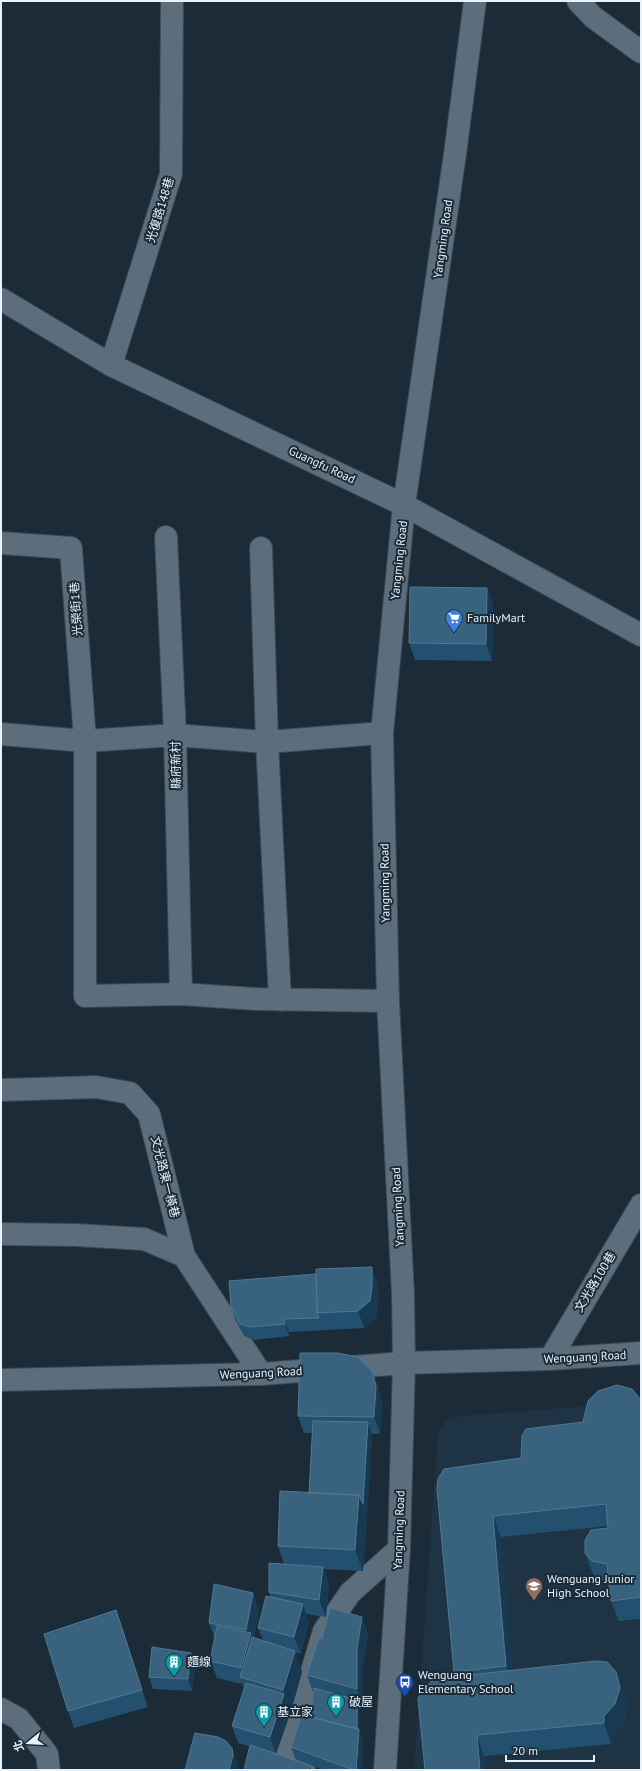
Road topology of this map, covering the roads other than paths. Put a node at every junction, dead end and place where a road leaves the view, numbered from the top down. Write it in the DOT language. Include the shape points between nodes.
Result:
graph roads {
  1 [pos="172,1"];
  2 [pos="475,1"];
  3 [pos="578,1"];
  4 [pos="597,9"];
  5 [pos="641,52"];
  6 [pos="1,299"];
  7 [pos="111,365"];
  8 [pos="404,505"];
  9 [pos="166,537"];
  10 [pos="1,543"];
  11 [pos="261,548"];
  12 [pos="641,635"];
  13 [pos="382,733"];
  14 [pos="1,734"];
  15 [pos="175,735"];
  16 [pos="85,741"];
  17 [pos="268,742"];
  18 [pos="181,994"];
  19 [pos="280,1000"];
  20 [pos="388,1001"];
  21 [pos="1,1090"];
  22 [pos="641,1205"];
  23 [pos="1,1234"];
  24 [pos="184,1256"];
  25 [pos="641,1353"];
  26 [pos="550,1359"];
  27 [pos="404,1363"];
  28 [pos="261,1374"];
  29 [pos="1,1380"];
  30 [pos="399,1548"];
  31 [pos="1,1709"];
  32 [pos="49,1770"];
  33 [pos="304,1770"];
  34 [pos="386,1770"];
  1 -- 7 [label="street, 光復路148巷" via="171,174"];
  2 -- 8 [label="street, Yangming Road"];
  3 -- 4 [label="street"];
  4 -- 5 [label="street"];
  6 -- 7 [label="street, Guangfu Road"];
  7 -- 8 [label="street, Guangfu Road"];
  8 -- 12 [label="street, Guangfu Road"];
  8 -- 13 [label="street, Yangming Road"];
  9 -- 15 [label="street, 縣府新村"];
  10 -- 16 [label="street, 光榮街1巷" via="72,548"];
  11 -- 17 [label="street"];
  13 -- 17 [label="street"];
  13 -- 20 [label="street, Yangming Road"];
  14 -- 16 [label="street"];
  15 -- 16 [label="street"];
  15 -- 17 [label="street"];
  15 -- 18 [label="street, 縣府新村"];
  16 -- 18 [label="street" via="85,996"];
  17 -- 19 [label="street"];
  18 -- 19 [label="street"];
  19 -- 20 [label="street"];
  20 -- 27 [label="street, Yangming Road" via="403,1294"];
  21 -- 24 [label="street, 文光路東一橫巷" via="96,1087 130,1093 149,1114"];
  22 -- 26 [label="street, 文光路100巷"];
  23 -- 24 [label="street" via="144,1239"];
  24 -- 28 [label="street, 文光路東一橫巷"];
  25 -- 26 [label="street, Wenguang Road"];
  26 -- 27 [label="street, Wenguang Road"];
  27 -- 28 [label="street, Wenguang Road"];
  27 -- 30 [label="street, Yangming Road"];
  28 -- 29 [label="street, Wenguang Road"];
  30 -- 33 [label="street" via="350,1593 324,1631 284,1764"];
  30 -- 34 [label="street, Yangming Road"];
  31 -- 32 [label="street" via="19,1719 47,1754"];
}
